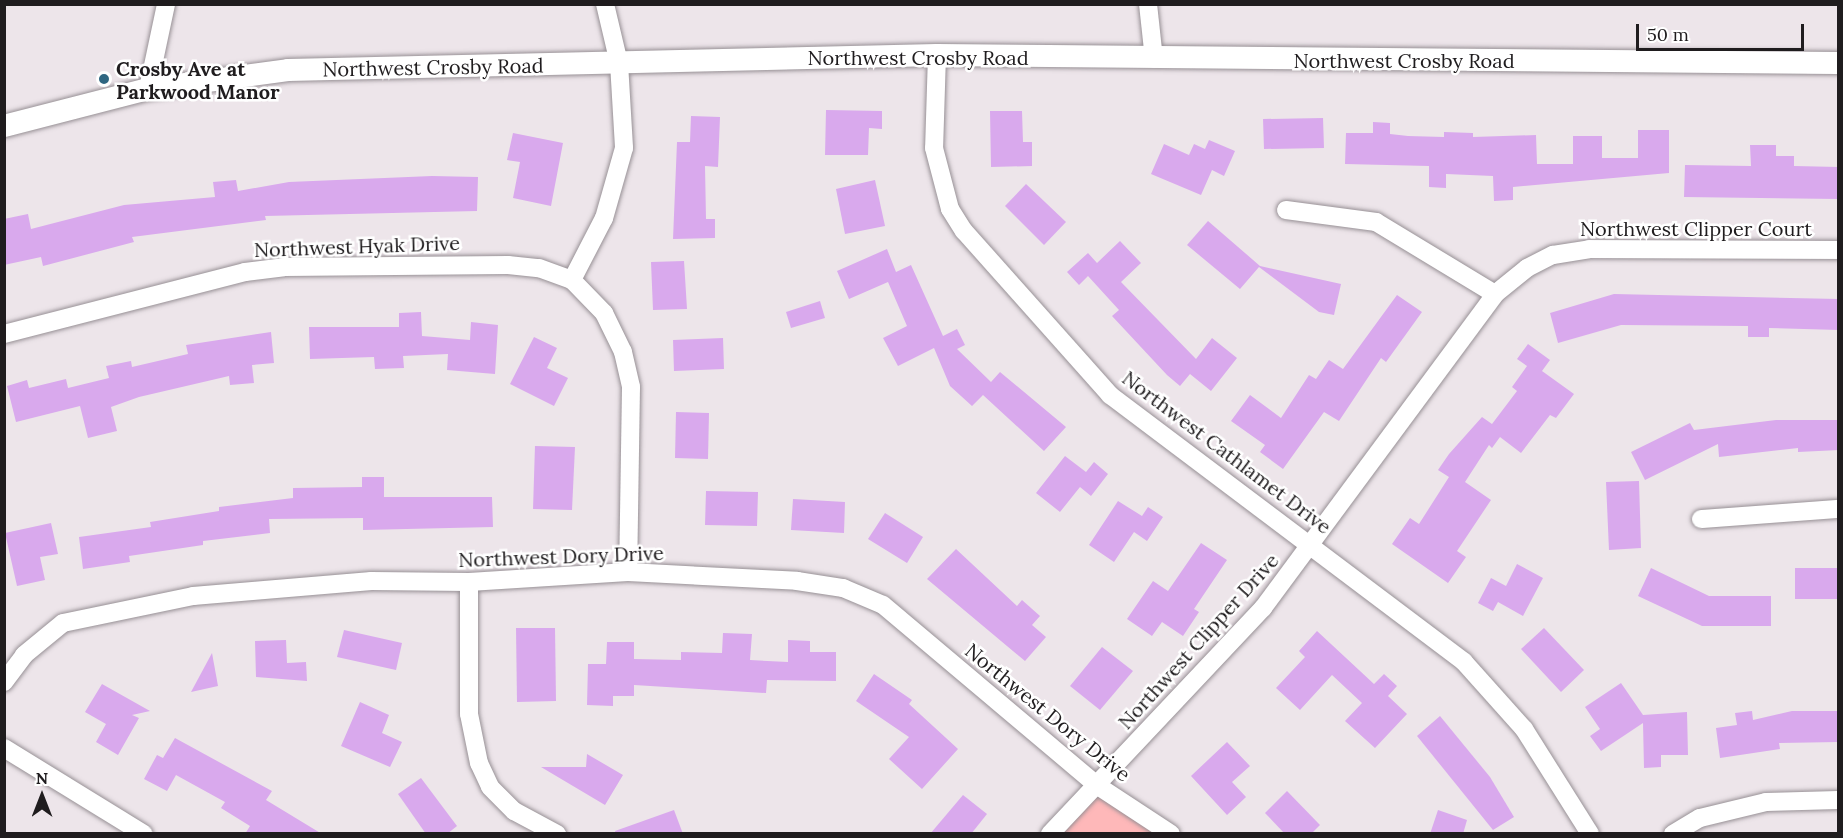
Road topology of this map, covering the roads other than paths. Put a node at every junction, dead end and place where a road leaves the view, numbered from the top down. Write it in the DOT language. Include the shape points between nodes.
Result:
graph roads {
  1 [pos="166,4"];
  2 [pos="605,4"];
  3 [pos="1148,4"];
  4 [pos="937,55"];
  5 [pos="1154,59"];
  6 [pos="619,63"];
  7 [pos="1839,63"];
  8 [pos="148,88"];
  9 [pos="4,126"];
  10 [pos="1286,210"];
  11 [pos="1839,250"];
  12 [pos="572,280"];
  13 [pos="1495,294"];
  14 [pos="4,334"];
  15 [pos="1839,509"];
  16 [pos="1701,519"];
  17 [pos="1313,543"];
  18 [pos="628,572"];
  19 [pos="469,582"];
  20 [pos="4,682"];
  21 [pos="4,748"];
  22 [pos="1098,786"];
  23 [pos="1839,800"];
  24 [pos="144,834"];
  25 [pos="556,834"];
  26 [pos="1050,834"];
  27 [pos="1171,834"];
  28 [pos="1590,834"];
  29 [pos="1673,834"];
  1 -- 8 [label="street"];
  2 -- 6 [label="street"];
  3 -- 5 [label="street"];
  4 -- 5 [label="street, Northwest Crosby Road"];
  4 -- 6 [label="street, Northwest Crosby Road"];
  4 -- 17 [label="street, Northwest Cathlamet Drive" via="934,148 950,209 964,231 1110,395"];
  5 -- 7 [label="street, Northwest Crosby Road"];
  6 -- 8 [label="street, Northwest Crosby Road" via="288,70"];
  6 -- 12 [label="street" via="624,148 604,218"];
  8 -- 9 [label="street, Northwest Crosby Road"];
  10 -- 13 [label="street" via="1376,222"];
  11 -- 13 [label="street, Northwest Clipper Court" via="1588,249 1553,255 1527,268"];
  12 -- 14 [label="street, Northwest Hyak Drive" via="539,268 508,265 284,267 245,272"];
  12 -- 18 [label="street" via="604,313 623,352 631,387"];
  13 -- 17 [label="street, Northwest Clipper Drive"];
  15 -- 16 [label="street"];
  17 -- 22 [label="street, Northwest Clipper Drive" via="1263,608"];
  17 -- 28 [label="street, Northwest Cathlamet Drive" via="1464,662 1524,729"];
  18 -- 19 [label="street, Northwest Dory Drive"];
  18 -- 22 [label="street, Northwest Dory Drive" via="797,581 843,588 883,605"];
  19 -- 20 [label="street, Northwest Dory Drive" via="371,581 193,596 100,612 63,623 44,636"];
  19 -- 25 [label="street" via="469,714 478,763 490,787 514,811"];
  21 -- 24 [label="street"];
  22 -- 26 [label="street, Northwest Clipper Drive"];
  22 -- 27 [label="street, Northwest Dory Drive"];
  23 -- 29 [label="street" via="1766,802 1700,818"];
}
